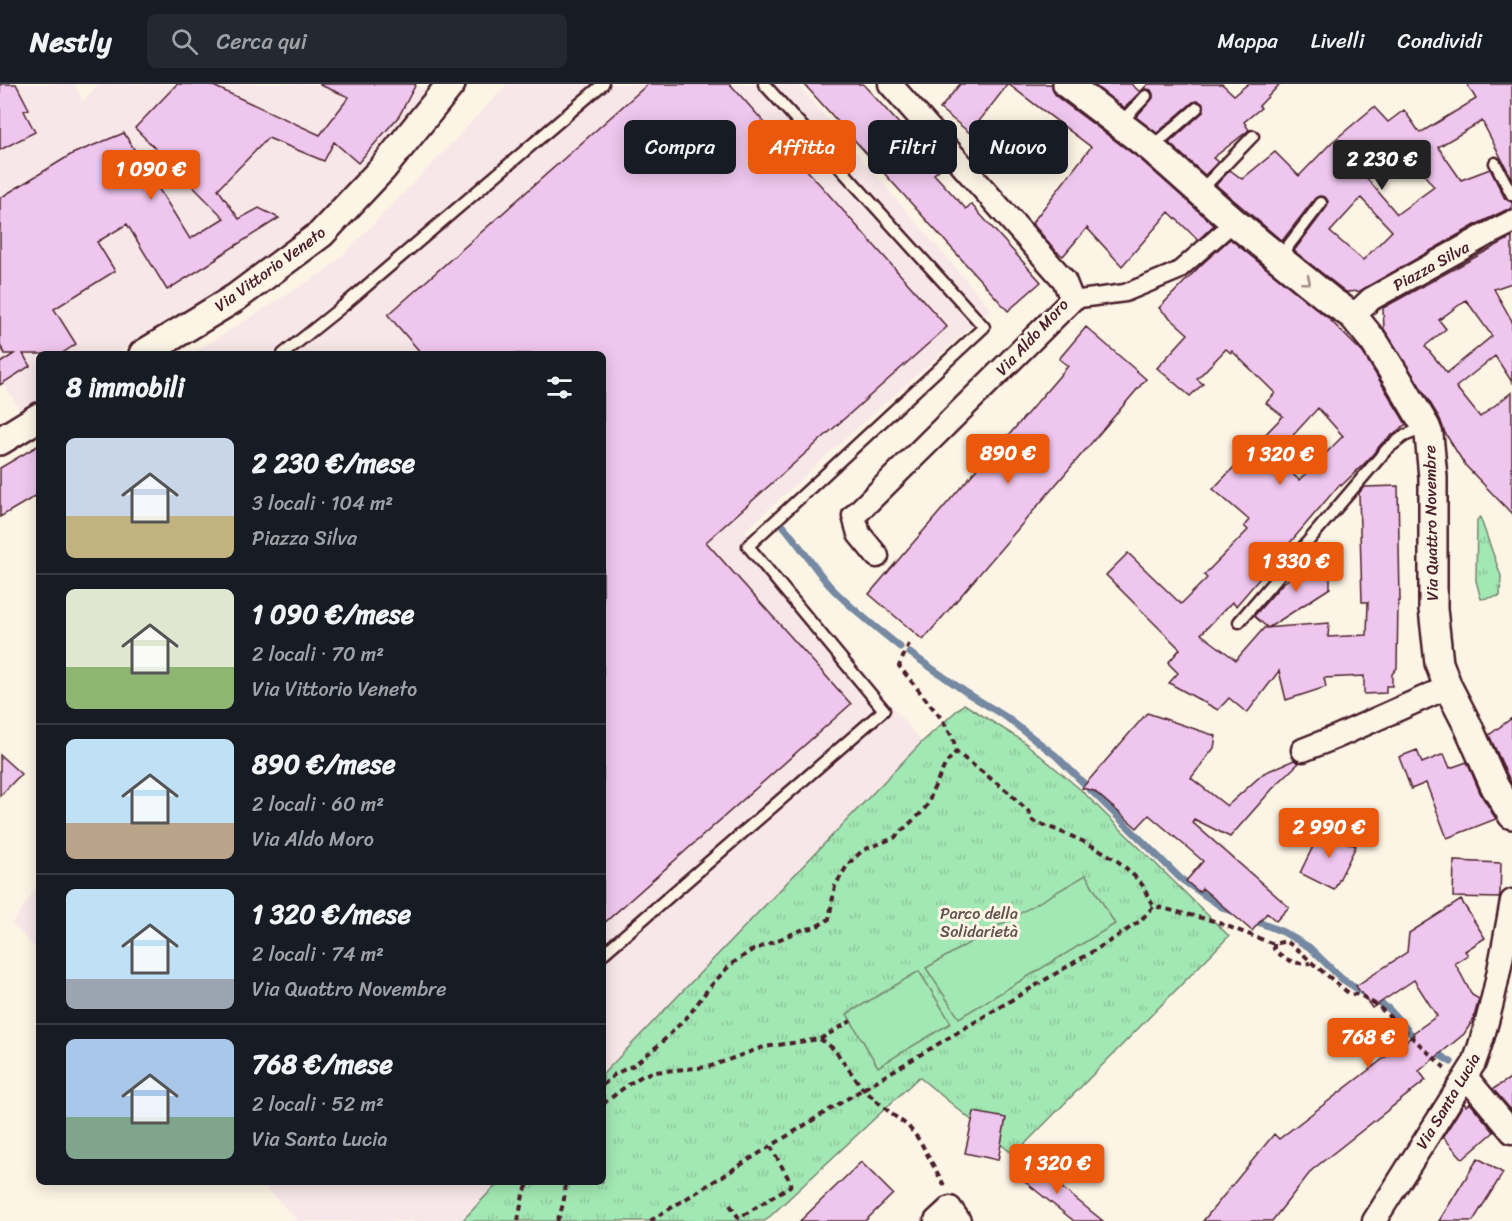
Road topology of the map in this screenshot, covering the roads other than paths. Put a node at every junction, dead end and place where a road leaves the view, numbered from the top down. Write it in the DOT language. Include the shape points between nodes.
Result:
graph roads {
  1 [pos="451,84"];
  2 [pos="603,84"];
  3 [pos="764,84"];
  4 [pos="1067,84"];
  5 [pos="897,87"];
  6 [pos="1146,96"];
  7 [pos="1197,108"];
  8 [pos="1123,121"];
  9 [pos="1253,136"];
  10 [pos="1151,148"];
  11 [pos="1495,163"];
  12 [pos="1200,192"];
  13 [pos="1512,195"];
  14 [pos="1321,203"];
  15 [pos="1234,222"];
  16 [pos="1512,222"];
  17 [pos="1278,258"];
  18 [pos="1072,300"];
  19 [pos="1353,316"];
  20 [pos="159,347"];
  21 [pos="287,351"];
  22 [pos="36,419"];
  23 [pos="1426,427"];
  24 [pos="0,441"];
  25 [pos="877,556"];
  26 [pos="1239,622"];
  27 [pos="1448,687"];
  28 [pos="1303,750"];
  29 [pos="1512,815"];
  30 [pos="1512,901"];
  31 [pos="606,951"];
  32 [pos="1463,1080"];
  33 [pos="1512,1132"];
  34 [pos="1374,1221"];
  1 -- 20 [label="street, Via Vittorio Veneto" via="321,234"];
  2 -- 21 [label="lane"];
  3 -- 31 [label="lane" via="984,327 748,546 884,710"];
  4 -- 8 [label="street, Via Quattro Novembre"];
  5 -- 18 [label="street, Via Aldo Moro" via="1064,280"];
  6 -- 8 [label="lane"];
  7 -- 10 [label="lane"];
  8 -- 10 [label="street, Via Quattro Novembre"];
  9 -- 12 [label="lane"];
  10 -- 12 [label="street, Via Quattro Novembre"];
  11 -- 13 [label="lane"];
  12 -- 15 [label="street, Via Quattro Novembre"];
  14 -- 17 [label="lane"];
  15 -- 17 [label="street, Via Quattro Novembre"];
  15 -- 18 [label="street" via="1178,271 1125,293"];
  16 -- 19 [label="street, Piazza Silva" via="1371,299"];
  17 -- 19 [label="street, Via Quattro Novembre, one-way"];
  18 -- 25 [label="street, Via Aldo Moro" via="855,516 859,534"];
  19 -- 23 [label="street, Via Quattro Novembre" via="1375,343"];
  22 -- 24 [label="street"];
  23 -- 26 [label="lane" via="1387,449"];
  23 -- 27 [label="street, Via Quattro Novembre" via="1433,477 1433,609 1439,663"];
  27 -- 28 [label="street"];
  27 -- 29 [label="street, Via Quattro Novembre"];
  30 -- 32 [label="street, Via Santa Lucia" via="1483,1039"];
  32 -- 33 [label="street"];
  32 -- 34 [label="street, Via Santa Lucia"];
}
